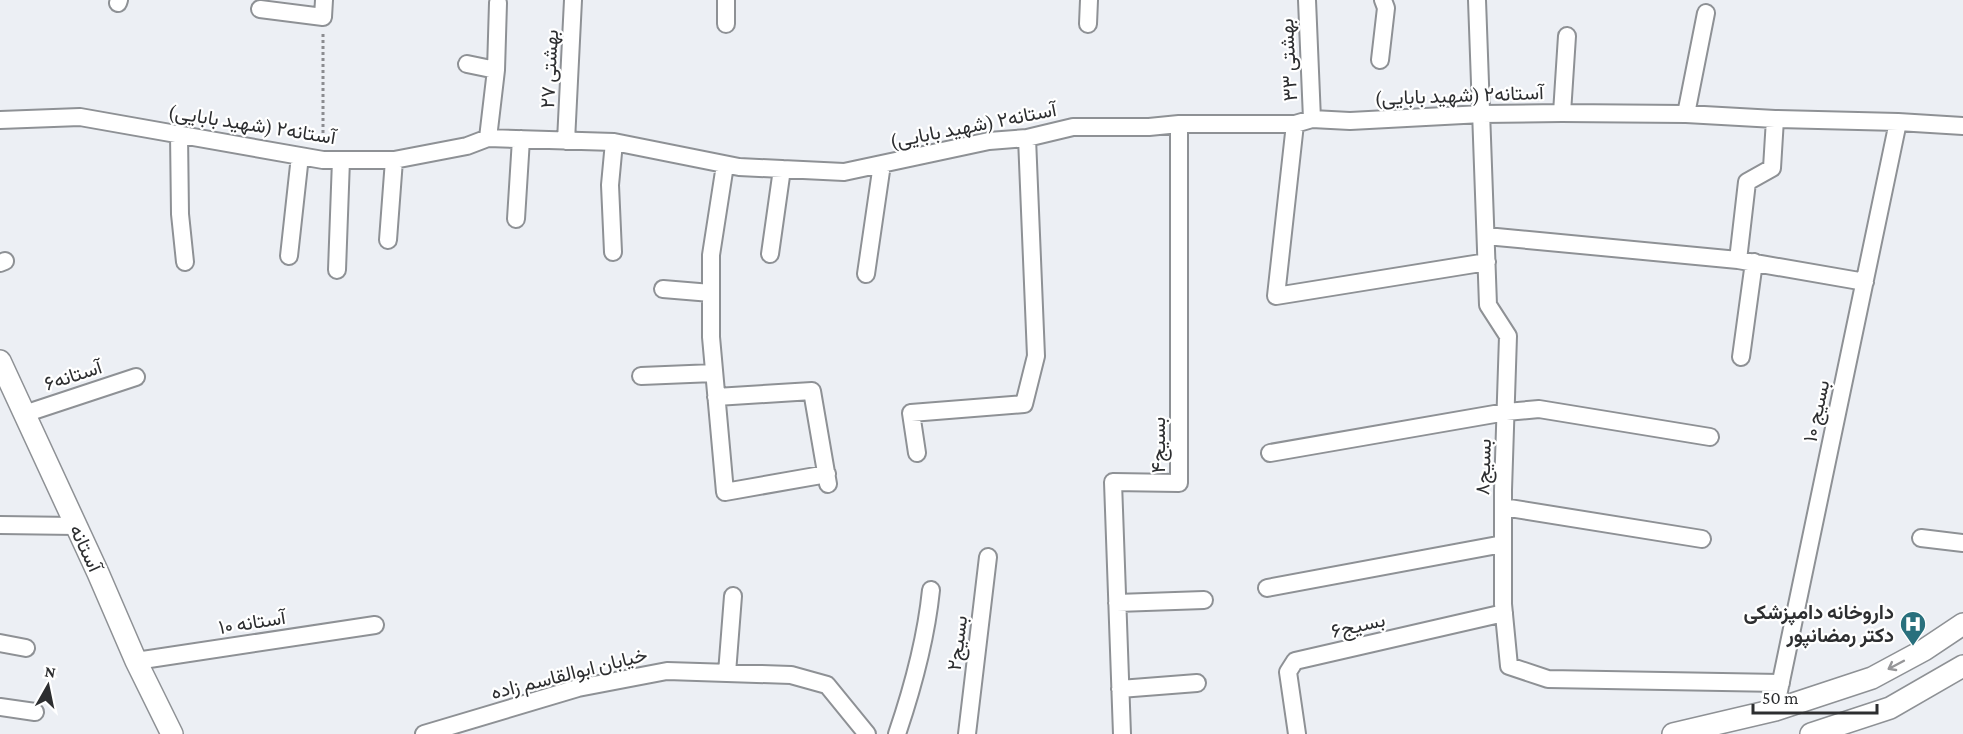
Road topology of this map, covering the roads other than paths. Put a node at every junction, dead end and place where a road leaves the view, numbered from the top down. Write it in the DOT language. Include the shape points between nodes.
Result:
graph roads {
  1 [pos="573,0"];
  2 [pos="726,0"];
  3 [pos="1089,0"];
  4 [pos="1306,0"];
  5 [pos="1383,0"];
  6 [pos="1477,0"];
  7 [pos="498,3"];
  8 [pos="324,8"];
  9 [pos="260,9"];
  10 [pos="1706,12"];
  11 [pos="726,24"];
  12 [pos="1088,24"];
  13 [pos="1567,36"];
  14 [pos="1380,60"];
  15 [pos="466,64"];
  16 [pos="496,70"];
  17 [pos="1562,113"];
  18 [pos="1482,114"];
  19 [pos="1686,114"];
  20 [pos="1312,119"];
  21 [pos="1775,119"];
  22 [pos="0,120"];
  23 [pos="1898,122"];
  24 [pos="1179,124"];
  25 [pos="1295,124"];
  26 [pos="1963,126"];
  27 [pos="179,134"];
  28 [pos="488,138"];
  29 [pos="1027,138"];
  30 [pos="521,139"];
  31 [pos="566,141"];
  32 [pos="614,142"];
  33 [pos="300,156"];
  34 [pos="394,159"];
  35 [pos="341,160"];
  36 [pos="882,164"];
  37 [pos="725,165"];
  38 [pos="782,169"];
  39 [pos="516,219"];
  40 [pos="1486,236"];
  41 [pos="388,240"];
  42 [pos="614,252"];
  43 [pos="770,254"];
  44 [pos="289,256"];
  45 [pos="1746,261"];
  46 [pos="185,262"];
  47 [pos="1486,262"];
  48 [pos="337,270"];
  49 [pos="866,274"];
  50 [pos="1865,282"];
  51 [pos="663,289"];
  52 [pos="711,293"];
  53 [pos="1741,357"];
  54 [pos="0,361"];
  55 [pos="714,374"];
  56 [pos="641,376"];
  57 [pos="135,377"];
  58 [pos="716,397"];
  59 [pos="1506,412"];
  60 [pos="24,414"];
  61 [pos="1710,437"];
  62 [pos="917,453"];
  63 [pos="1270,453"];
  64 [pos="1503,507"];
  65 [pos="0,525"];
  66 [pos="76,526"];
  67 [pos="1921,538"];
  68 [pos="1702,539"];
  69 [pos="1963,543"];
  70 [pos="1503,544"];
  71 [pos="988,557"];
  72 [pos="1267,588"];
  73 [pos="932,590"];
  74 [pos="733,596"];
  75 [pos="1204,600"];
  76 [pos="1118,603"];
  77 [pos="1504,613"];
  78 [pos="1963,624"];
  79 [pos="375,625"];
  80 [pos="0,643"];
  81 [pos="26,648"];
  82 [pos="136,661"];
  83 [pos="1963,666"];
  84 [pos="727,673"];
  85 [pos="1197,683"];
  86 [pos="1781,683"];
  87 [pos="1120,689"];
  88 [pos="0,707"];
  89 [pos="1775,710"];
  90 [pos="35,712"];
  91 [pos="172,734"];
  92 [pos="424,734"];
  93 [pos="867,734"];
  94 [pos="897,734"];
  95 [pos="967,734"];
  96 [pos="1122,734"];
  97 [pos="1297,734"];
  98 [pos="1673,734"];
  99 [pos="1810,734"];
  1 -- 31 [label="street, بهشتی ۲۷"];
  2 -- 11 [label="street"];
  3 -- 12 [label="street"];
  4 -- 20 [label="street, بهشتی ۳۳"];
  5 -- 14 [label="street" via="1386,8"];
  6 -- 18 [label="street, بسیج۸"];
  7 -- 16 [label="street"];
  8 -- 9 [label="street"];
  10 -- 19 [label="street"];
  13 -- 17 [label="street"];
  15 -- 16 [label="street"];
  16 -- 28 [label="street"];
  17 -- 18 [label="street, آستانه۲ (شهید بابایی)"];
  17 -- 19 [label="street, آستانه۲ (شهید بابایی)"];
  18 -- 20 [label="street, آستانه۲ (شهید بابایی)" via="1350,121"];
  18 -- 40 [label="street, بسیج۸"];
  19 -- 21 [label="street, آستانه۲ (شهید بابایی)"];
  20 -- 25 [label="street, آستانه۲ (شهید بابایی)"];
  21 -- 23 [label="street, آستانه۲ (شهید بابایی)"];
  21 -- 45 [label="street" via="1772,168 1747,182"];
  22 -- 27 [label="street, آستانه۲ (شهید بابایی)" via="80,117"];
  23 -- 26 [label="street, آستانه۲ (شهید بابایی)"];
  23 -- 50 [label="street, بسیج ۱۰"];
  24 -- 25 [label="street, آستانه۲ (شهید بابایی)"];
  24 -- 29 [label="street, آستانه۲ (شهید بابایی)" via="1073,127"];
  24 -- 76 [label="street, بسیج۴" via="1179,483 1113,482"];
  25 -- 47 [label="street" via="1276,296"];
  27 -- 33 [label="street, آستانه۲ (شهید بابایی)"];
  27 -- 46 [label="street"];
  28 -- 30 [label="street, آستانه۲ (شهید بابایی)"];
  28 -- 34 [label="street, آستانه۲ (شهید بابایی)" via="468,146"];
  29 -- 36 [label="street, آستانه۲ (شهید بابایی)" via="989,141"];
  29 -- 62 [label="street" via="1036,356 1024,404 911,413"];
  30 -- 31 [label="street, آستانه۲ (شهید بابایی)"];
  30 -- 39 [label="street"];
  31 -- 32 [label="street, آستانه۲ (شهید بابایی)"];
  32 -- 37 [label="street, آستانه۲ (شهید بابایی)"];
  32 -- 42 [label="street" via="610,185"];
  33 -- 35 [label="street, آستانه۲ (شهید بابایی)"];
  33 -- 44 [label="street"];
  34 -- 35 [label="street, آستانه۲ (شهید بابایی)"];
  34 -- 41 [label="street"];
  35 -- 48 [label="street"];
  36 -- 38 [label="street, آستانه۲ (شهید بابایی)" via="844,172"];
  36 -- 49 [label="street"];
  37 -- 38 [label="street, آستانه۲ (شهید بابایی)"];
  37 -- 52 [label="street" via="711,255"];
  38 -- 43 [label="street"];
  40 -- 45 [label="street"];
  40 -- 47 [label="street, بسیج۸"];
  45 -- 50 [label="street"];
  45 -- 53 [label="street"];
  47 -- 59 [label="street, بسیج۸" via="1488,305 1508,336"];
  50 -- 86 [label="street, بسیج ۱۰"];
  51 -- 52 [label="street"];
  52 -- 55 [label="street"];
  54 -- 60 [label="main road, آستانه"];
  55 -- 56 [label="street"];
  55 -- 58 [label="street"];
  57 -- 60 [label="street, آستانه۶"];
  58 -- 58 [label="street" via="725,492 827,479 812,391"];
  59 -- 61 [label="street" via="1539,409"];
  59 -- 63 [label="street"];
  59 -- 64 [label="street, بسیج۸"];
  60 -- 66 [label="main road, آستانه"];
  64 -- 68 [label="street"];
  64 -- 70 [label="street, بسیج۸"];
  65 -- 66 [label="street"];
  66 -- 82 [label="main road, آستانه"];
  67 -- 69 [label="street"];
  70 -- 72 [label="street"];
  70 -- 77 [label="street, بسیج۸"];
  71 -- 95 [label="street, بسیج۲"];
  73 -- 94 [label="street" via="927,629"];
  74 -- 84 [label="street"];
  75 -- 76 [label="street"];
  76 -- 87 [label="street, بسیج۴"];
  77 -- 86 [label="street, بسیج۸" via="1509,666 1548,680"];
  77 -- 97 [label="street, بسیج۶" via="1295,661 1288,672"];
  78 -- 89 [label="main road, one-way" via="1872,678"];
  79 -- 82 [label="street, آستانه ۱۰"];
  80 -- 81 [label="street"];
  82 -- 91 [label="main road, آستانه"];
  83 -- 99 [label="main road" via="1890,708"];
  84 -- 92 [label="street, خیابان ابوالقاسم زاده" via="667,671 578,688"];
  84 -- 93 [label="street, خیابان ابوالقاسم زاده" via="791,675 827,685"];
  85 -- 87 [label="street"];
  86 -- 89 [label="street, بسیج ۱۰"];
  87 -- 96 [label="street, بسیج۴"];
  88 -- 90 [label="street"];
  89 -- 98 [label="main road"];
}
